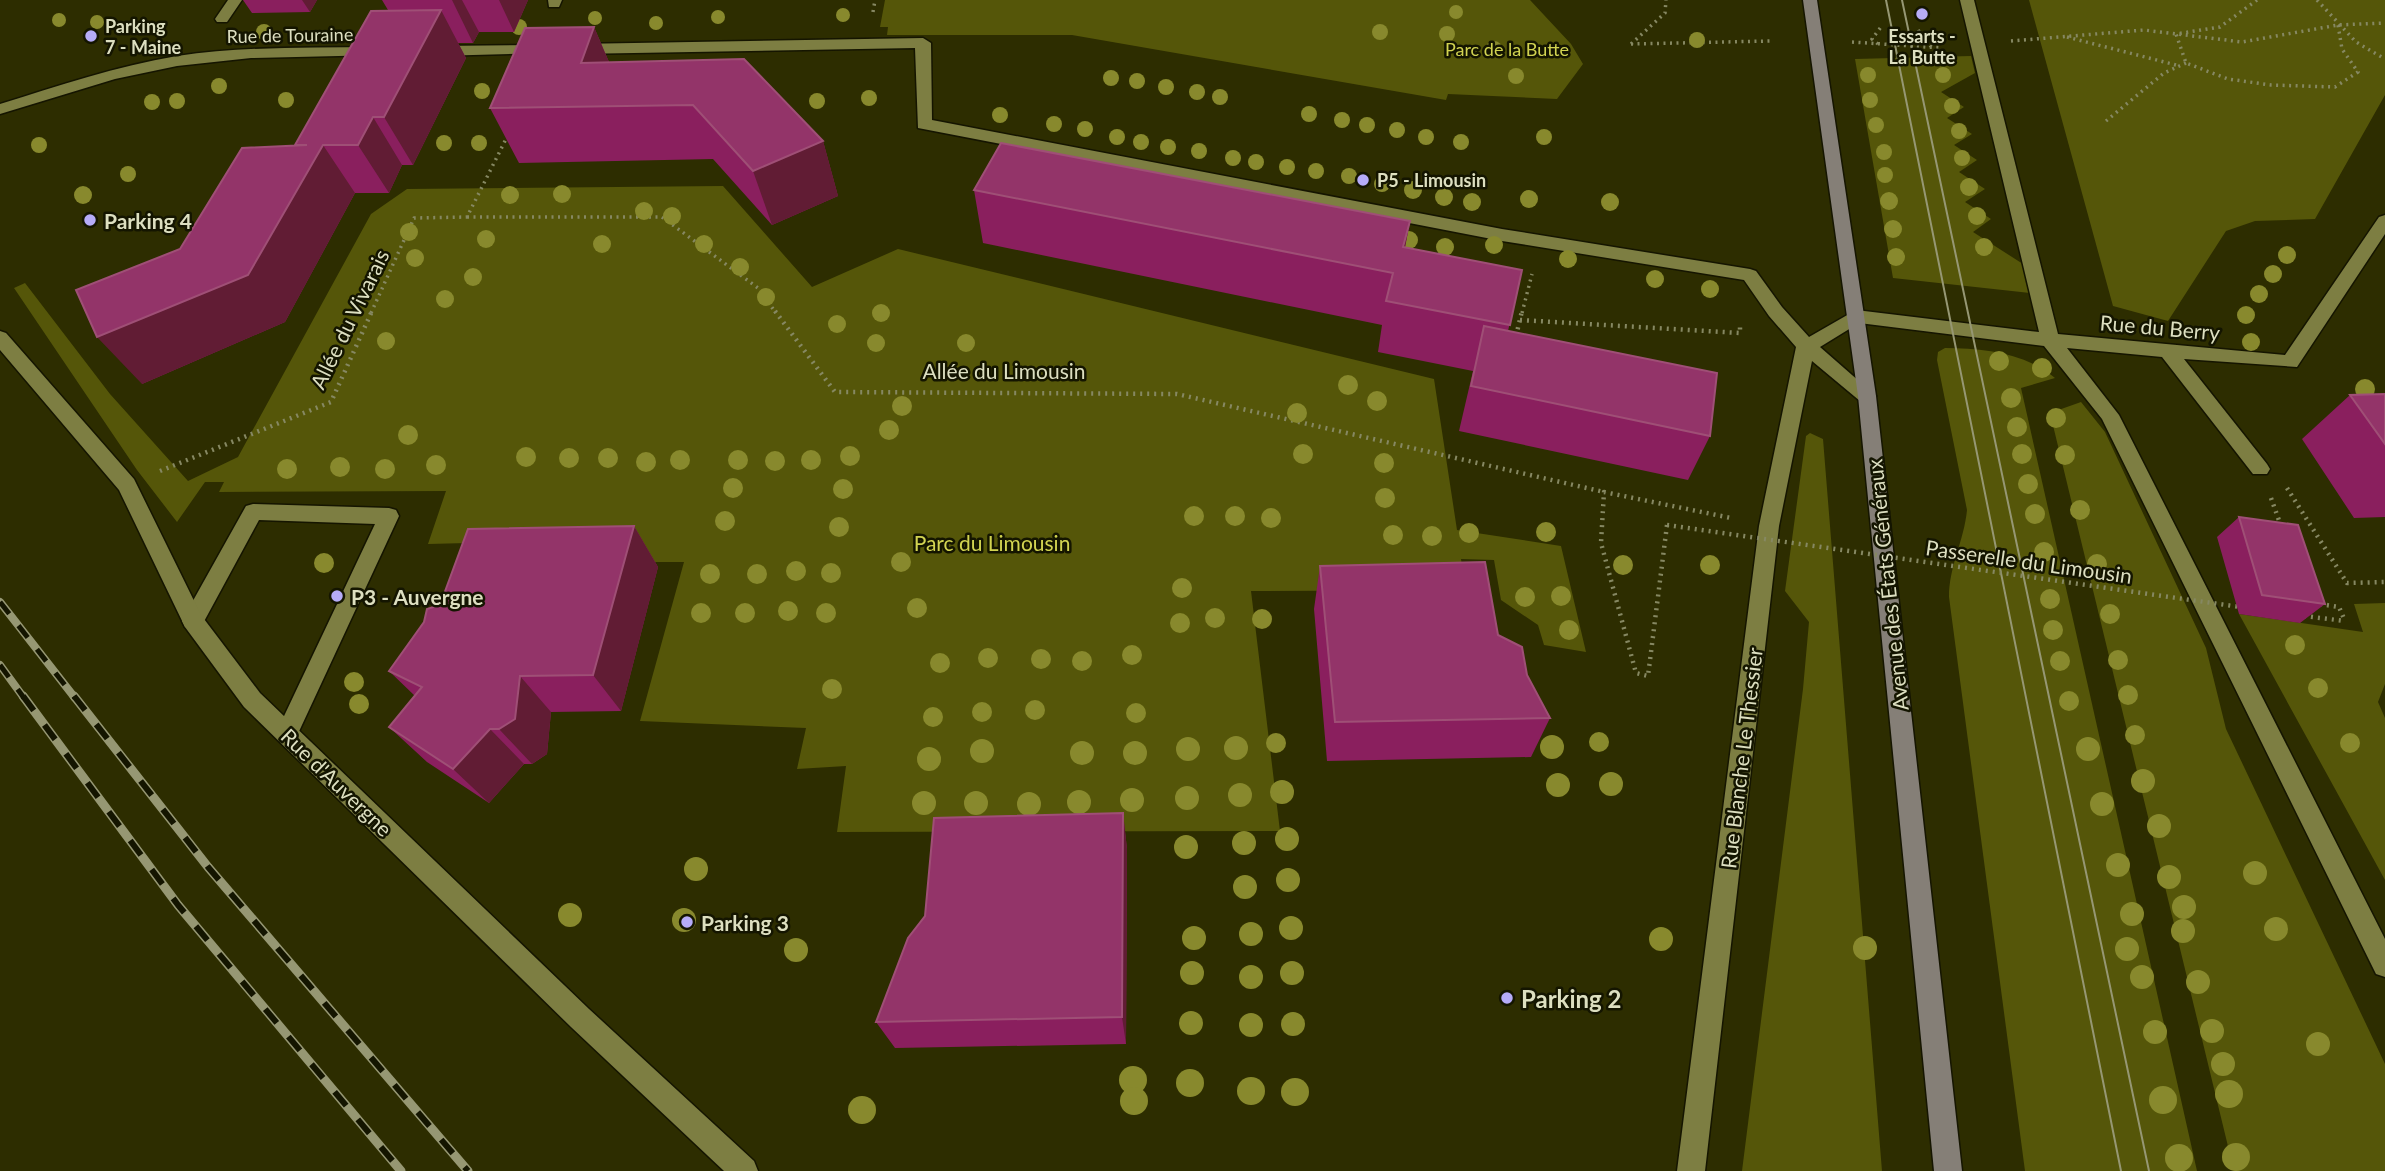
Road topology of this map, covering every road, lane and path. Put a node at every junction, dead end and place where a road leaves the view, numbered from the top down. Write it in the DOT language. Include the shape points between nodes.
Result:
graph roads {
  1 [pos="235,0"];
  2 [pos="1666,0"];
  3 [pos="1810,0"];
  4 [pos="1967,0"];
  5 [pos="2257,0"];
  6 [pos="2317,0"];
  7 [pos="222,19"];
  8 [pos="2385,23"];
  9 [pos="2338,25"];
  10 [pos="1881,27"];
  11 [pos="1918,30"];
  12 [pos="2176,34"];
  13 [pos="2063,36"];
  14 [pos="1770,41"];
  15 [pos="1852,42"];
  16 [pos="1878,44"];
  17 [pos="1979,47"];
  18 [pos="1945,48"];
  19 [pos="1933,49"];
  20 [pos="394,52"];
  21 [pos="422,52"];
  22 [pos="2385,59"];
  23 [pos="2186,63"];
  24 [pos="2180,66"];
  25 [pos="0,109"];
  26 [pos="2106,121"];
  27 [pos="513,125"];
  28 [pos="467,217"];
  29 [pos="2385,221"];
  30 [pos="1529,286"];
  31 [pos="1856,316"];
  32 [pos="1520,320"];
  33 [pos="1740,333"];
  34 [pos="1517,334"];
  35 [pos="0,338"];
  36 [pos="1530,340"];
  37 [pos="2050,340"];
  38 [pos="1514,345"];
  39 [pos="1805,348"];
  40 [pos="2167,350"];
  41 [pos="1867,396"];
  42 [pos="2260,468"];
  43 [pos="127,485"];
  44 [pos="1604,492"];
  45 [pos="1769,526"];
  46 [pos="2282,529"];
  47 [pos="2385,582"];
  48 [pos="2308,602"];
  49 [pos="2248,608"];
  50 [pos="2290,614"];
  51 [pos="192,621"];
  52 [pos="287,733"];
  53 [pos="2385,965"];
  54 [pos="744,1171"];
  55 [pos="1690,1171"];
  56 [pos="1948,1171"];
  1 -- 7 [label="street"];
  2 -- 14 [label="path" via="1665,13 1630,44"];
  3 -- 31 [label="main road, Avenue des États Généraux"];
  4 -- 17 [label="street"];
  5 -- 12 [label="path" via="2220,27"];
  6 -- 9 [label="path"];
  8 -- 9 [label="path"];
  9 -- 12 [label="path" via="2242,42"];
  9 -- 22 [label="path"];
  9 -- 23 [label="path" via="2342,49 2358,72 2334,87 2239,80"];
  10 -- 16 [label="path" via="1872,39"];
  11 -- 19 [label="path"];
  12 -- 13 [label="path" via="2144,30"];
  12 -- 23 [label="path"];
  13 -- 17 [label="path"];
  13 -- 24 [label="path"];
  15 -- 16 [label="path"];
  16 -- 19 [label="path"];
  17 -- 37 [label="street"];
  18 -- 19 [label="path"];
  20 -- 25 [label="street, Rue de Touraine" via="229,54 176,61 92,80"];
  21 -- 39 [label="street" via="923,43 924,124 1488,232 1749,275 1768,307"];
  23 -- 24 [label="path"];
  24 -- 26 [label="path" via="2164,73"];
  27 -- 28 [label="path"];
  28 -- 43 [label="path, Allée du Vivarais" via="414,218 331,402"];
  28 -- 44 [label="path, Allée du Limousin" via="662,218 758,288 835,392 1177,394"];
  29 -- 40 [label="street, Rue du Berry" via="2290,362"];
  30 -- 32 [label="path"];
  31 -- 37 [label="street, Rue du Berry"];
  31 -- 39 [label="street"];
  31 -- 41 [label="main road, Avenue des États Généraux"];
  32 -- 33 [label="path"];
  32 -- 34 [label="path"];
  34 -- 36 [label="path"];
  34 -- 38 [label="path"];
  35 -- 43 [label="street, Rue d'Auvergne"];
  37 -- 40 [label="street, Rue du Berry"];
  37 -- 53 [label="street" via="2109,415"];
  39 -- 41 [label="street"];
  39 -- 45 [label="street, Rue Blanche Le Thessier"];
  40 -- 42 [label="street"];
  41 -- 56 [label="main road, Avenue des États Généraux"];
  42 -- 46 [label="path"];
  42 -- 47 [label="path" via="2275,470 2347,583"];
  43 -- 51 [label="street, Rue d'Auvergne"];
  44 -- 45 [label="path"];
  44 -- 49 [label="path, Passerelle du Limousin, bridge" via="1601,542 1636,673 1648,676 1667,525"];
  45 -- 55 [label="street, Rue Blanche Le Thessier"];
  48 -- 50 [label="path, bridge" via="2339,607 2345,621"];
  51 -- 52 [label="street, Rue d'Auvergne" via="252,700"];
  51 -- 52 [label="street" via="253,512 389,516"];
  52 -- 54 [label="street, Rue d'Auvergne"];
}
